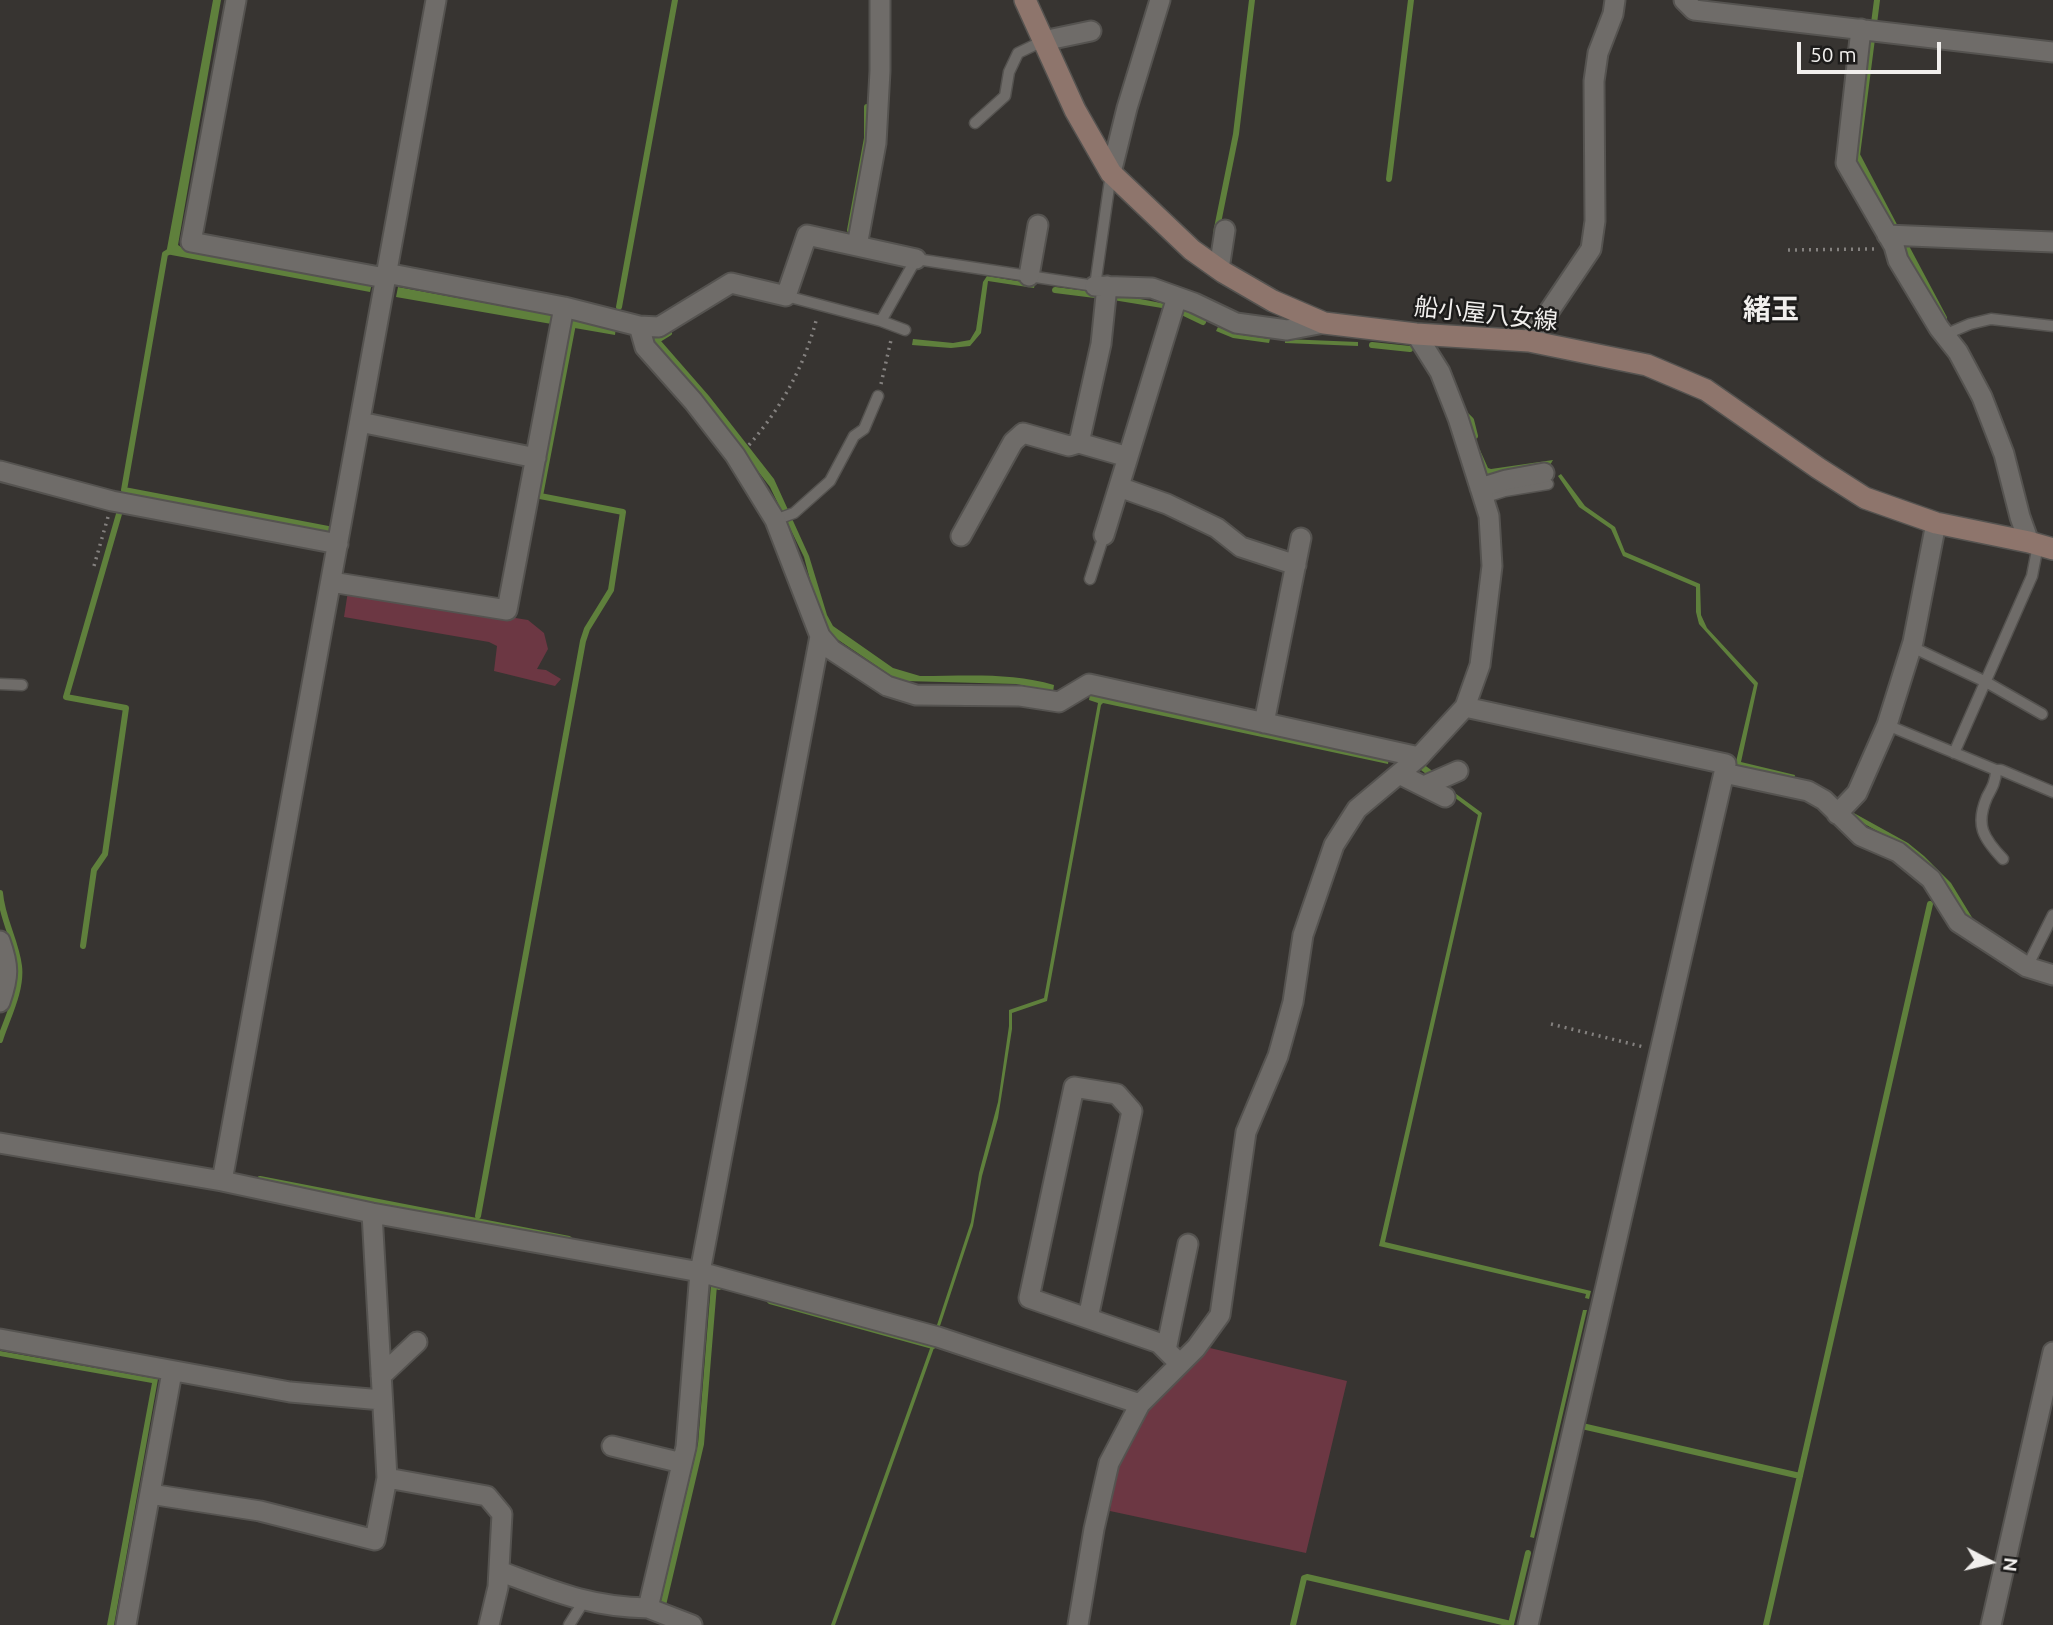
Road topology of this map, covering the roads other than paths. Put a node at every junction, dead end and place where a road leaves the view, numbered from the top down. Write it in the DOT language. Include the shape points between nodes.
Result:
graph roads {
  1 [pos="236,0"];
  2 [pos="436,0"];
  3 [pos="880,0"];
  4 [pos="1025,0"];
  5 [pos="1160,0"];
  6 [pos="1615,0"];
  7 [pos="1684,0"];
  8 [pos="1861,29"];
  9 [pos="1091,31"];
  10 [pos="1043,41"];
  11 [pos="2053,52"];
  12 [pos="975,123"];
  13 [pos="1111,173"];
  14 [pos="1038,225"];
  15 [pos="1225,230"];
  16 [pos="1891,242"];
  17 [pos="2053,242"];
  18 [pos="858,246"];
  19 [pos="916,259"];
  20 [pos="1219,269"];
  21 [pos="385,276"];
  22 [pos="1029,276"];
  23 [pos="1101,286"];
  24 [pos="786,296"];
  25 [pos="1177,297"];
  26 [pos="564,307"];
  27 [pos="880,321"];
  28 [pos="1324,323"];
  29 [pos="639,326"];
  30 [pos="2053,326"];
  31 [pos="905,330"];
  32 [pos="1416,334"];
  33 [pos="1943,335"];
  34 [pos="1529,341"];
  35 [pos="878,396"];
  36 [pos="359,422"];
  37 [pos="1079,443"];
  38 [pos="1128,457"];
  39 [pos="536,458"];
  40 [pos="0,471"];
  41 [pos="1546,479"];
  42 [pos="1119,487"];
  43 [pos="1481,493"];
  44 [pos="775,520"];
  45 [pos="1936,523"];
  46 [pos="1104,535"];
  47 [pos="961,536"];
  48 [pos="1301,538"];
  49 [pos="338,544"];
  50 [pos="2040,545"];
  51 [pos="1296,565"];
  52 [pos="1090,579"];
  53 [pos="331,582"];
  54 [pos="820,636"];
  55 [pos="1912,647"];
  56 [pos="1986,682"];
  57 [pos="0,684"];
  58 [pos="22,685"];
  59 [pos="1465,707"];
  60 [pos="2042,714"];
  61 [pos="1264,723"];
  62 [pos="1887,725"];
  63 [pos="1954,753"];
  64 [pos="1419,757"];
  65 [pos="1996,770"];
  66 [pos="1458,771"];
  67 [pos="1724,773"];
  68 [pos="1399,774"];
  69 [pos="1424,786"];
  70 [pos="2053,792"];
  71 [pos="1445,797"];
  72 [pos="1837,814"];
  73 [pos="2003,859"];
  74 [pos="2053,915"];
  75 [pos="0,941"];
  76 [pos="2027,967"];
  77 [pos="2053,975"];
  78 [pos="0,1002"];
  79 [pos="0,1143"];
  80 [pos="222,1181"];
  81 [pos="372,1213"];
  82 [pos="1188,1244"];
  83 [pos="700,1272"];
  84 [pos="1088,1318"];
  85 [pos="0,1339"];
  86 [pos="417,1342"];
  87 [pos="2053,1352"];
  88 [pos="1173,1357"];
  89 [pos="172,1372"];
  90 [pos="381,1376"];
  91 [pos="382,1400"];
  92 [pos="1140,1404"];
  93 [pos="612,1446"];
  94 [pos="682,1463"];
  95 [pos="387,1478"];
  96 [pos="150,1494"];
  97 [pos="499,1571"];
  98 [pos="584,1601"];
  99 [pos="648,1608"];
  100 [pos="126,1625"];
  101 [pos="489,1625"];
  102 [pos="569,1625"];
  103 [pos="692,1625"];
  104 [pos="1078,1625"];
  105 [pos="1528,1625"];
  106 [pos="1991,1625"];
  1 -- 21 [label="street" via="191,242"];
  2 -- 21 [label="street"];
  3 -- 18 [label="street" via="876,143"];
  4 -- 10 [label="main road, 船小屋八女線"];
  5 -- 13 [label="street"];
  6 -- 34 [label="street" via="1594,81 1591,249"];
  7 -- 8 [label="street" via="1695,10"];
  8 -- 11 [label="street"];
  8 -- 16 [label="street" via="1846,163"];
  9 -- 10 [label="street"];
  10 -- 12 [label="lane" via="1018,53 1005,96"];
  10 -- 13 [label="main road, 船小屋八女線"];
  13 -- 20 [label="main road, 船小屋八女線" via="1192,250"];
  13 -- 23 [label="lane"];
  14 -- 22 [label="street"];
  15 -- 20 [label="street"];
  16 -- 17 [label="street"];
  16 -- 33 [label="street"];
  18 -- 19 [label="street"];
  18 -- 24 [label="street" via="807,235"];
  19 -- 22 [label="lane"];
  19 -- 27 [label="lane"];
  20 -- 28 [label="main road, 船小屋八女線" via="1273,301"];
  21 -- 26 [label="street"];
  21 -- 36 [label="street"];
  22 -- 23 [label="lane"];
  23 -- 25 [label="street" via="1152,288"];
  23 -- 37 [label="street" via="1101,344"];
  24 -- 27 [label="lane"];
  24 -- 29 [label="street" via="731,283 659,327"];
  25 -- 28 [label="street" via="1236,323 1287,330"];
  25 -- 38 [label="street"];
  26 -- 29 [label="street"];
  26 -- 39 [label="street"];
  27 -- 31 [label="lane"];
  28 -- 32 [label="main road, 船小屋八女線"];
  29 -- 44 [label="street" via="645,347 737,459"];
  30 -- 33 [label="lane" via="1991,319"];
  32 -- 34 [label="main road, 船小屋八女線"];
  32 -- 43 [label="street" via="1440,372"];
  33 -- 50 [label="street" via="1958,352 1982,397 2004,454 2020,517"];
  34 -- 45 [label="main road, 船小屋八女線" via="1647,365 1706,390 1865,498"];
  35 -- 44 [label="lane" via="864,429 854,436 830,481 794,513"];
  36 -- 39 [label="street"];
  36 -- 49 [label="street"];
  37 -- 38 [label="street"];
  37 -- 47 [label="street" via="1069,446 1023,433 1013,442"];
  38 -- 42 [label="street"];
  39 -- 53 [label="street" via="507,610"];
  40 -- 49 [label="street" via="112,501"];
  41 -- 43 [label="street" via="1506,480"];
  42 -- 46 [label="street"];
  42 -- 51 [label="street" via="1217,528 1241,547"];
  43 -- 59 [label="street" via="1489,516 1492,566 1480,665"];
  44 -- 54 [label="street"];
  45 -- 50 [label="main road, 船小屋八女線"];
  45 -- 55 [label="street"];
  46 -- 52 [label="lane"];
  48 -- 51 [label="street"];
  49 -- 53 [label="street"];
  50 -- 56 [label="lane" via="2032,576"];
  51 -- 61 [label="street"];
  53 -- 80 [label="street"];
  54 -- 61 [label="street" via="832,650 887,687 915,695 1020,696 1059,702 1089,684"];
  54 -- 83 [label="street"];
  55 -- 56 [label="lane"];
  55 -- 62 [label="street"];
  56 -- 60 [label="lane"];
  56 -- 63 [label="lane"];
  57 -- 58 [label="lane"];
  59 -- 64 [label="street"];
  59 -- 67 [label="street" via="1726,764"];
  61 -- 64 [label="street"];
  62 -- 63 [label="lane"];
  62 -- 72 [label="street" via="1857,793"];
  63 -- 65 [label="lane"];
  64 -- 68 [label="street"];
  65 -- 70 [label="lane"];
  65 -- 73 [label="lane" via="1981,825 1989,844"];
  66 -- 69 [label="street"];
  67 -- 72 [label="street" via="1808,791"];
  67 -- 105 [label="street"];
  68 -- 69 [label="street"];
  68 -- 88 [label="street" via="1357,808 1334,845 1303,935 1293,1002 1278,1056 1246,1132 1220,1315"];
  69 -- 71 [label="street"];
  72 -- 76 [label="street" via="1861,836 1898,852 1931,879 1958,922"];
  74 -- 76 [label="lane"];
  75 -- 78 [label="street" via="8,980"];
  76 -- 77 [label="street"];
  79 -- 80 [label="street"];
  80 -- 81 [label="street"];
  81 -- 83 [label="street"];
  81 -- 90 [label="street"];
  82 -- 88 [label="street"];
  83 -- 92 [label="street" via="938,1337"];
  83 -- 94 [label="street"];
  84 -- 84 [label="street" via="1029,1298 1074,1087 1117,1094 1132,1111"];
  84 -- 88 [label="street" via="1159,1343"];
  85 -- 89 [label="street"];
  86 -- 90 [label="street"];
  87 -- 106 [label="street"];
  88 -- 92 [label="street"];
  89 -- 91 [label="street" via="290,1392"];
  89 -- 96 [label="street"];
  90 -- 91 [label="street"];
  91 -- 95 [label="street"];
  92 -- 104 [label="street" via="1110,1463"];
  93 -- 94 [label="street"];
  94 -- 99 [label="street"];
  95 -- 96 [label="street" via="375,1541 260,1511"];
  95 -- 97 [label="street" via="487,1496 502,1514"];
  96 -- 100 [label="street"];
  97 -- 98 [label="street"];
  97 -- 101 [label="street"];
  98 -- 99 [label="street"];
  98 -- 102 [label="lane"];
  99 -- 103 [label="street"];
}
